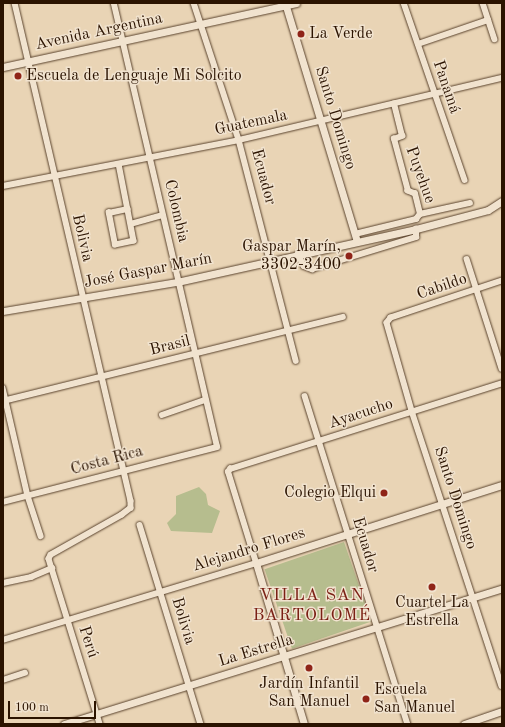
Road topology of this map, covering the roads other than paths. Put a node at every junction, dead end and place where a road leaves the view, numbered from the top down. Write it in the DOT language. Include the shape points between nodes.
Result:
graph roads {
  1 [pos="15,3"];
  2 [pos="114,3"];
  3 [pos="194,3"];
  4 [pos="296,3"];
  5 [pos="404,3"];
  6 [pos="483,3"];
  7 [pos="285,4"];
  8 [pos="488,20"];
  9 [pos="200,24"];
  10 [pos="495,39"];
  11 [pos="123,41"];
  12 [pos="418,44"];
  13 [pos="29,62"];
  14 [pos="3,67"];
  15 [pos="502,78"];
  16 [pos="434,94"];
  17 [pos="394,104"];
  18 [pos="321,121"];
  19 [pos="239,140"];
  20 [pos="150,158"];
  21 [pos="119,164"];
  22 [pos="54,176"];
  23 [pos="465,180"];
  24 [pos="3,186"];
  25 [pos="502,201"];
  26 [pos="470,203"];
  27 [pos="128,209"];
  28 [pos="420,214"];
  29 [pos="162,215"];
  30 [pos="131,224"];
  31 [pos="416,229"];
  32 [pos="356,238"];
  33 [pos="298,254"];
  34 [pos="467,259"];
  35 [pos="272,260"];
  36 [pos="502,281"];
  37 [pos="177,282"];
  38 [pos="476,289"];
  39 [pos="83,298"];
  40 [pos="3,312"];
  41 [pos="344,317"];
  42 [pos="391,318"];
  43 [pos="288,330"];
  44 [pos="194,354"];
  45 [pos="296,361"];
  46 [pos="502,369"];
  47 [pos="100,377"];
  48 [pos="502,383"];
  49 [pos="3,388"];
  50 [pos="305,396"];
  51 [pos="205,400"];
  52 [pos="5,401"];
  53 [pos="412,411"];
  54 [pos="162,415"];
  55 [pos="319,441"];
  56 [pos="217,447"];
  57 [pos="122,471"];
  58 [pos="502,485"];
  59 [pos="28,496"];
  60 [pos="3,502"];
  61 [pos="442,504"];
  62 [pos="140,525"];
  63 [pos="348,534"];
  64 [pos="41,536"];
  65 [pos="256,563"];
  66 [pos="52,568"];
  67 [pos="3,583"];
  68 [pos="502,588"];
  69 [pos="160,592"];
  70 [pos="472,597"];
  71 [pos="68,621"];
  72 [pos="378,628"];
  73 [pos="3,640"];
  74 [pos="284,657"];
  75 [pos="25,673"];
  76 [pos="3,680"];
  77 [pos="502,686"];
  78 [pos="190,687"];
  79 [pos="502,711"];
  80 [pos="97,714"];
  81 [pos="64,724"];
  82 [pos="100,724"];
  83 [pos="201,724"];
  84 [pos="304,724"];
  85 [pos="408,724"];
  86 [pos="464,724"];
  1 -- 13 [label="street, Bolivia"];
  2 -- 11 [label="street, Colombia"];
  3 -- 9 [label="street, Ecuador"];
  4 -- 7 [label="street, Avenida Argentina"];
  5 -- 12 [label="street, Panamá"];
  6 -- 8 [label="street"];
  7 -- 9 [label="street, Avenida Argentina"];
  7 -- 18 [label="street, Santo Domingo"];
  8 -- 10 [label="street"];
  8 -- 12 [label="street"];
  9 -- 11 [label="street, Avenida Argentina"];
  9 -- 19 [label="street, Ecuador"];
  11 -- 13 [label="street, Avenida Argentina"];
  11 -- 20 [label="street, Colombia"];
  12 -- 16 [label="street, Panamá"];
  13 -- 14 [label="street, Avenida Argentina"];
  13 -- 22 [label="street, Bolivia"];
  15 -- 16 [label="street, Guatemala"];
  16 -- 17 [label="street, Guatemala"];
  16 -- 23 [label="street, Panamá"];
  17 -- 18 [label="street, Guatemala"];
  17 -- 28 [label="street, Puyehue" via="402,136 394,139 408,190 415,194"];
  18 -- 19 [label="street, Guatemala"];
  18 -- 32 [label="street, Santo Domingo"];
  19 -- 20 [label="street, Guatemala"];
  19 -- 35 [label="street, Ecuador"];
  20 -- 21 [label="street, Guatemala"];
  20 -- 29 [label="street, Colombia"];
  21 -- 22 [label="street, Guatemala"];
  21 -- 27 [label="street"];
  22 -- 24 [label="street, Guatemala"];
  22 -- 39 [label="street, Bolivia"];
  25 -- 31 [label="street, José Gaspar Marín" via="488,210"];
  26 -- 28 [label="street, Puyehue"];
  27 -- 30 [label="street"];
  27 -- 30 [label="street" via="109,213 115,245 134,241"];
  28 -- 32 [label="street, Puyehue" via="416,219"];
  29 -- 30 [label="street"];
  29 -- 37 [label="street, Colombia"];
  31 -- 32 [label="street, José Gaspar Marín"];
  31 -- 33 [label="street" via="416,237 312,269 304,266"];
  32 -- 33 [label="street, José Gaspar Marín"];
  33 -- 35 [label="street, José Gaspar Marín"];
  34 -- 38 [label="street"];
  35 -- 37 [label="street, José Gaspar Marín"];
  35 -- 43 [label="street, Ecuador"];
  36 -- 38 [label="street, Cabildo"];
  37 -- 39 [label="street, José Gaspar Marín"];
  37 -- 44 [label="street, Colombia"];
  38 -- 42 [label="street, Cabildo"];
  38 -- 46 [label="street"];
  39 -- 40 [label="street, José Gaspar Marín"];
  39 -- 47 [label="street, Bolivia"];
  41 -- 43 [label="street, Brasil"];
  42 -- 53 [label="street, Santo Domingo" via="387,323"];
  43 -- 44 [label="street, Brasil"];
  43 -- 45 [label="street, Ecuador"];
  44 -- 47 [label="street, Brasil"];
  44 -- 51 [label="street, Colombia"];
  47 -- 52 [label="street, Brasil"];
  47 -- 57 [label="street, Bolivia"];
  48 -- 53 [label="street, Ayacucho"];
  49 -- 52 [label="street"];
  50 -- 55 [label="street, Ecuador"];
  51 -- 54 [label="street"];
  51 -- 56 [label="street, Colombia"];
  52 -- 59 [label="street"];
  53 -- 55 [label="street, Ayacucho"];
  53 -- 61 [label="street, Santo Domingo"];
  55 -- 63 [label="street, Ecuador"];
  55 -- 65 [label="street, Ayacucho" via="228,470"];
  56 -- 57 [label="street, Costa Rica"];
  57 -- 59 [label="street, Costa Rica"];
  57 -- 66 [label="street, Bolivia" via="131,508 51,555 49,559"];
  58 -- 61 [label="street, Alejandro Flores"];
  59 -- 60 [label="street, Costa Rica"];
  59 -- 64 [label="street"];
  61 -- 63 [label="street, Alejandro Flores"];
  61 -- 70 [label="street, Santo Domingo"];
  62 -- 69 [label="street, Bolivia"];
  63 -- 65 [label="street, Alejandro Flores"];
  63 -- 72 [label="street, Ecuador"];
  65 -- 69 [label="street, Alejandro Flores"];
  65 -- 74 [label="street"];
  66 -- 67 [label="street" via="31,577"];
  66 -- 71 [label="street, Perú"];
  68 -- 70 [label="street, La Estrella"];
  69 -- 71 [label="street, Alejandro Flores"];
  69 -- 78 [label="street, Bolivia"];
  70 -- 72 [label="street, La Estrella"];
  70 -- 77 [label="street, Santo Domingo"];
  71 -- 73 [label="street, Alejandro Flores"];
  71 -- 80 [label="street, Perú"];
  72 -- 74 [label="street, La Estrella"];
  72 -- 85 [label="street, Ecuador"];
  74 -- 78 [label="street, La Estrella"];
  74 -- 84 [label="street"];
  75 -- 76 [label="street"];
  78 -- 80 [label="street, La Estrella"];
  78 -- 83 [label="street, Bolivia"];
  79 -- 86 [label="street"];
  80 -- 81 [label="street, La Estrella"];
  80 -- 82 [label="street, Perú"];
}
